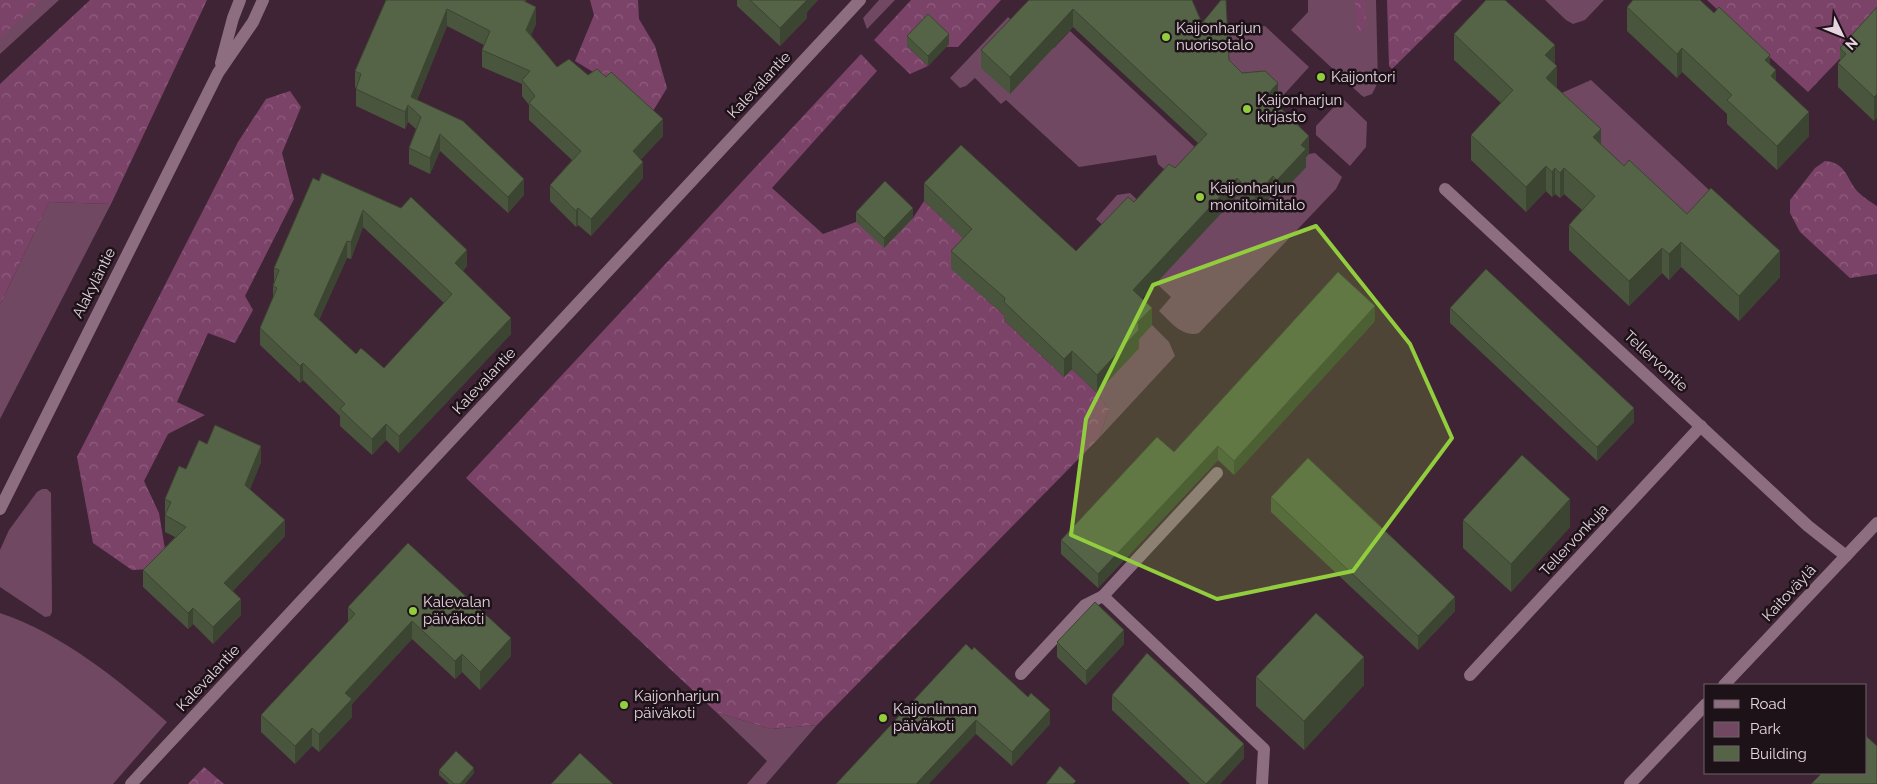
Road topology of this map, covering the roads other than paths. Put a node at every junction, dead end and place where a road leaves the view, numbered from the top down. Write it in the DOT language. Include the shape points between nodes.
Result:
graph roads {
  1 [pos="240,0"];
  2 [pos="263,0"];
  3 [pos="860,0"];
  4 [pos="218,73"];
  5 [pos="1445,189"];
  6 [pos="1702,426"];
  7 [pos="1217,473"];
  8 [pos="0,509"];
  9 [pos="1877,523"];
  10 [pos="1846,556"];
  11 [pos="1103,596"];
  12 [pos="1021,674"];
  13 [pos="1470,676"];
  14 [pos="1725,684"];
  15 [pos="1704,706"];
  16 [pos="130,784"];
  17 [pos="1262,784"];
  18 [pos="1630,784"];
  1 -- 4 [label="street, Alakyläntie"];
  2 -- 4 [label="street, Alakyläntie" via="253,22"];
  3 -- 16 [label="street, Kalevalantie"];
  4 -- 8 [label="street, Alakyläntie"];
  5 -- 6 [label="street, Tellervontie"];
  6 -- 10 [label="street, Tellervontie" via="1808,526"];
  6 -- 13 [label="street, Tellervonkuja"];
  7 -- 11 [label="street"];
  9 -- 10 [label="street, Kaitoväylä"];
  10 -- 14 [label="street, Kaitoväylä"];
  11 -- 12 [label="street" via="1085,605"];
  11 -- 17 [label="street" via="1264,748"];
  15 -- 18 [label="street"];
}
